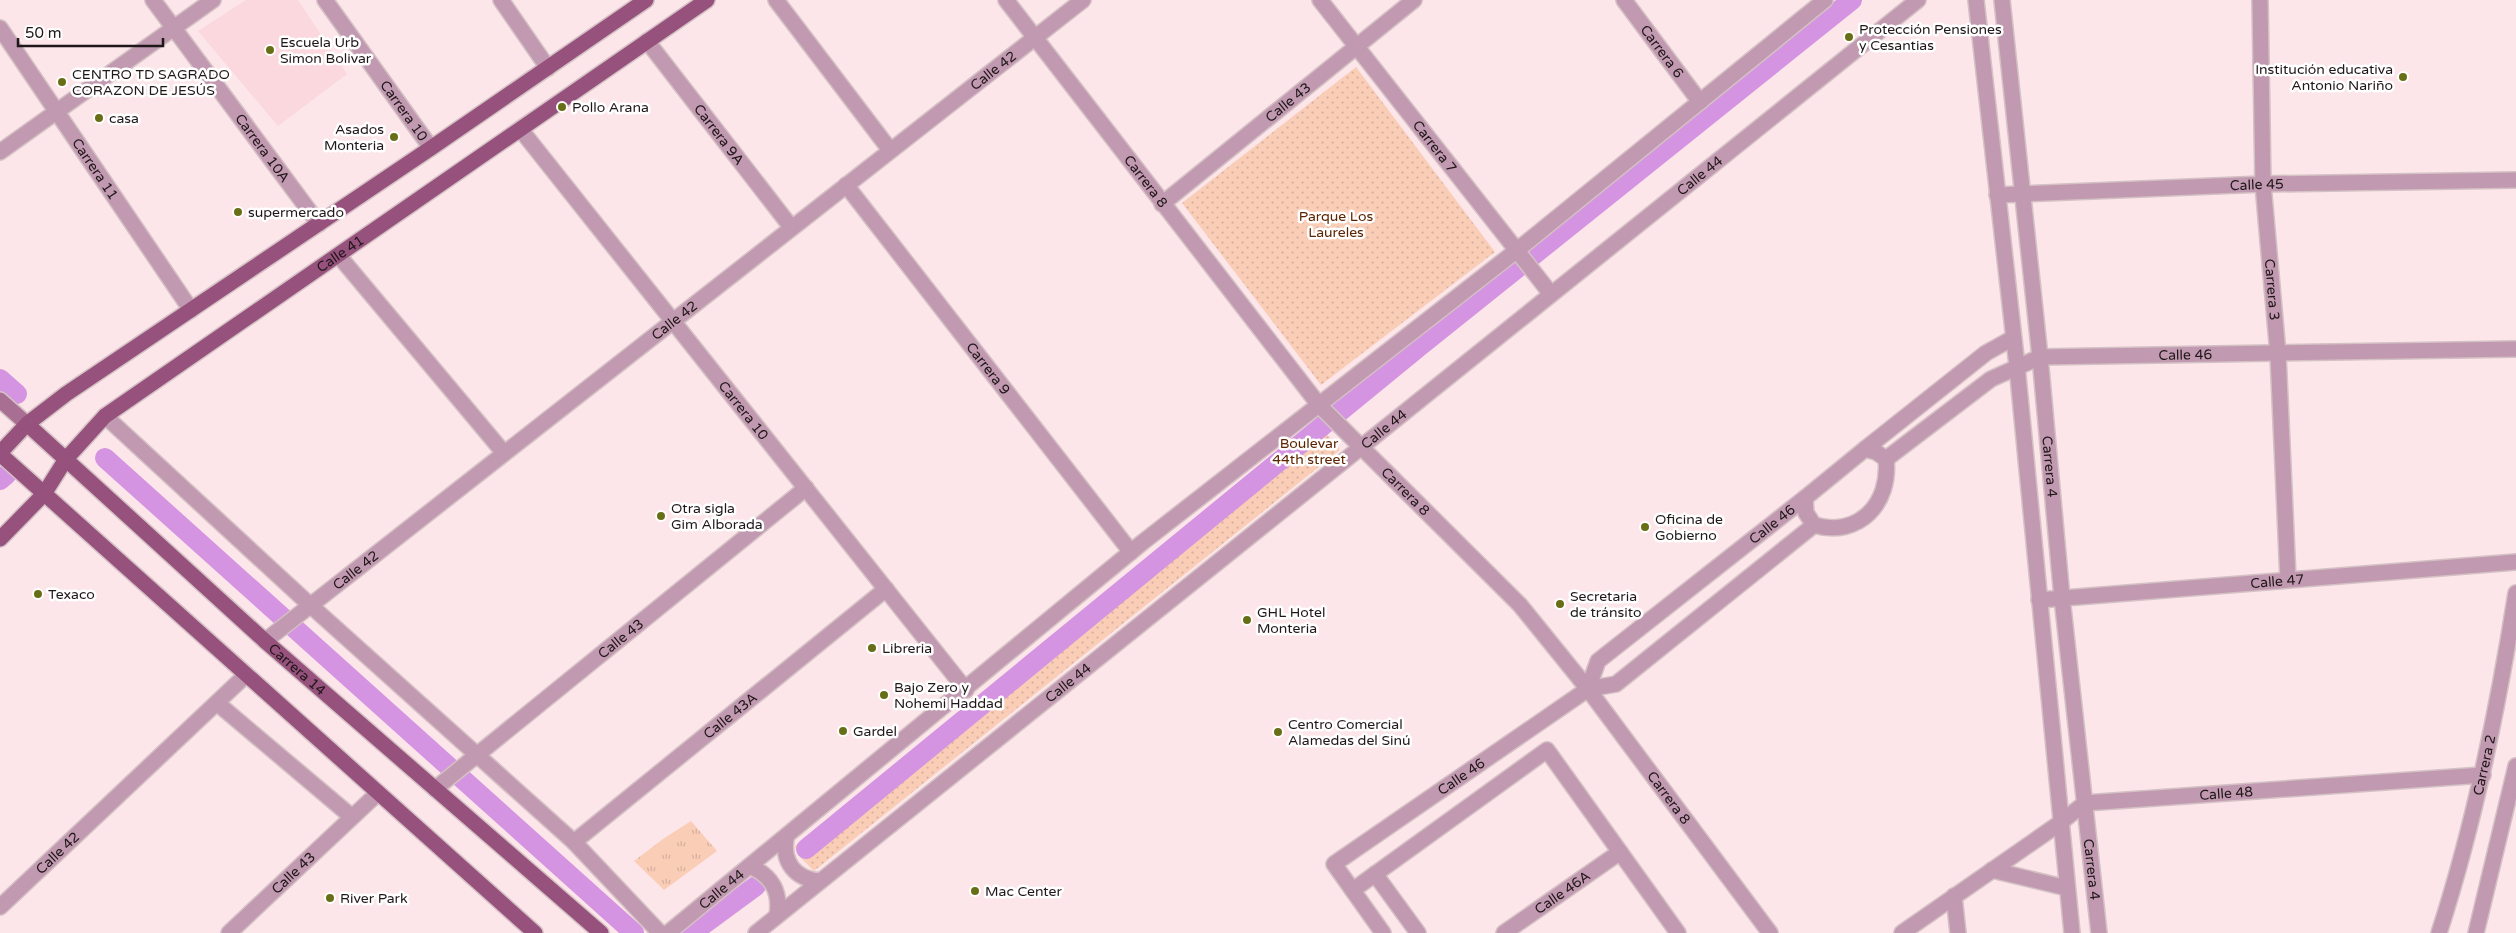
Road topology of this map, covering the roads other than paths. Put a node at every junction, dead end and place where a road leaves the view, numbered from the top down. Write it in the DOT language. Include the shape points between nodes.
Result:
graph roads {
  1 [pos="153,0"];
  2 [pos="213,0"];
  3 [pos="325,0"];
  4 [pos="501,0"];
  5 [pos="646,0"];
  6 [pos="707,0"];
  7 [pos="776,0"];
  8 [pos="1006,0"];
  9 [pos="1083,0"];
  10 [pos="1320,0"];
  11 [pos="1414,0"];
  12 [pos="1624,0"];
  13 [pos="1825,0"];
  14 [pos="1918,0"];
  15 [pos="1976,0"];
  16 [pos="2002,0"];
  17 [pos="2260,0"];
  18 [pos="0,28"];
  19 [pos="173,29"];
  20 [pos="1034,37"];
  21 [pos="647,40"];
  22 [pos="1355,46"];
  23 [pos="548,68"];
  24 [pos="1700,102"];
  25 [pos="57,111"];
  26 [pos="521,130"];
  27 [pos="431,148"];
  28 [pos="890,150"];
  29 [pos="0,152"];
  30 [pos="2516,180"];
  31 [pos="2263,184"];
  32 [pos="846,186"];
  33 [pos="2021,193"];
  34 [pos="1997,195"];
  35 [pos="1162,204"];
  36 [pos="319,224"];
  37 [pos="791,227"];
  38 [pos="1520,255"];
  39 [pos="339,256"];
  40 [pos="1547,288"];
  41 [pos="190,310"];
  42 [pos="672,320"];
  43 [pos="2013,338"];
  44 [pos="2516,349"];
  45 [pos="2278,354"];
  46 [pos="2040,357"];
  47 [pos="2017,366"];
  48 [pos="0,400"];
  49 [pos="1324,409"];
  50 [pos="105,416"];
  51 [pos="27,424"];
  52 [pos="1357,443"];
  53 [pos="1865,448"];
  54 [pos="504,452"];
  55 [pos="0,453"];
  56 [pos="66,459"];
  57 [pos="1886,459"];
  58 [pos="806,488"];
  59 [pos="44,494"];
  60 [pos="1805,498"];
  61 [pos="1814,525"];
  62 [pos="0,539"];
  63 [pos="1132,552"];
  64 [pos="2516,562"];
  65 [pos="2288,579"];
  66 [pos="886,589"];
  67 [pos="2516,593"];
  68 [pos="2062,598"];
  69 [pos="2039,600"];
  70 [pos="305,609"];
  71 [pos="265,641"];
  72 [pos="246,675"];
  73 [pos="1588,689"];
  74 [pos="966,690"];
  75 [pos="217,703"];
  76 [pos="473,759"];
  77 [pos="2516,766"];
  78 [pos="2482,775"];
  79 [pos="440,785"];
  80 [pos="378,793"];
  81 [pos="2085,803"];
  82 [pos="352,818"];
  83 [pos="2060,823"];
  84 [pos="786,838"];
  85 [pos="574,842"];
  86 [pos="1620,852"];
  87 [pos="750,866"];
  88 [pos="1992,870"];
  89 [pos="1375,874"];
  90 [pos="820,881"];
  91 [pos="2067,888"];
  92 [pos="1353,890"];
  93 [pos="1954,896"];
  94 [pos="0,906"];
  95 [pos="777,916"];
  96 [pos="229,933"];
  97 [pos="535,933"];
  98 [pos="601,933"];
  99 [pos="660,933"];
  100 [pos="668,933"];
  101 [pos="756,933"];
  102 [pos="1383,933"];
  103 [pos="1418,933"];
  104 [pos="1504,933"];
  105 [pos="1678,933"];
  106 [pos="1770,933"];
  107 [pos="1902,933"];
  108 [pos="1958,933"];
  109 [pos="2072,933"];
  110 [pos="2099,933"];
  111 [pos="2439,933"];
  112 [pos="2476,933"];
  1 -- 19 [label="street, Carrera 10A"];
  2 -- 19 [label="street"];
  3 -- 27 [label="street, Carrera 10"];
  4 -- 23 [label="street"];
  5 -- 23 [label="main road"];
  6 -- 21 [label="main road, Calle 41"];
  7 -- 28 [label="street"];
  8 -- 20 [label="street, Carrera 8"];
  9 -- 20 [label="street, Calle 42"];
  10 -- 22 [label="street, Carrera 7"];
  11 -- 22 [label="street, Calle 43"];
  12 -- 24 [label="street, Carrera 6"];
  13 -- 24 [label="street, Calle 44"];
  14 -- 40 [label="street, Calle 44"];
  15 -- 34 [label="street"];
  16 -- 33 [label="street, Carrera 4"];
  17 -- 31 [label="street, Carrera 3"];
  18 -- 25 [label="street, Carrera 11"];
  19 -- 25 [label="street"];
  19 -- 36 [label="street, Carrera 10A"];
  20 -- 28 [label="street, Calle 42"];
  20 -- 35 [label="street, Carrera 8"];
  21 -- 26 [label="main road, Calle 41"];
  21 -- 37 [label="street, Carrera 9A"];
  22 -- 35 [label="street, Calle 43"];
  22 -- 38 [label="street, Carrera 7"];
  23 -- 27 [label="main road"];
  24 -- 38 [label="street, Calle 44"];
  25 -- 29 [label="street"];
  25 -- 41 [label="street, Carrera 11"];
  26 -- 39 [label="main road, Calle 41"];
  26 -- 42 [label="street, Carrera 10"];
  27 -- 36 [label="main road"];
  28 -- 32 [label="street, Calle 42"];
  30 -- 31 [label="street, Calle 45"];
  31 -- 33 [label="street, Calle 45"];
  31 -- 45 [label="street, Carrera 3"];
  32 -- 37 [label="street, Calle 42"];
  32 -- 63 [label="street, Carrera 9"];
  33 -- 34 [label="street, Calle 45"];
  33 -- 46 [label="street, Carrera 4"];
  34 -- 43 [label="street"];
  35 -- 49 [label="street, Carrera 8"];
  36 -- 41 [label="main road"];
  37 -- 42 [label="street, Calle 42"];
  38 -- 40 [label="street, Carrera 7"];
  38 -- 49 [label="street, Calle 44"];
  39 -- 50 [label="main road, Calle 41"];
  39 -- 54 [label="street"];
  40 -- 52 [label="street, Calle 44"];
  41 -- 51 [label="main road"];
  42 -- 54 [label="street, Calle 42"];
  42 -- 58 [label="street, Carrera 10"];
  43 -- 47 [label="street"];
  43 -- 53 [label="street" via="1986,353"];
  44 -- 45 [label="street, Calle 46"];
  45 -- 46 [label="street, Calle 46"];
  45 -- 65 [label="street, Carrera 3"];
  46 -- 47 [label="street, Calle 46"];
  46 -- 68 [label="street, Carrera 4"];
  47 -- 57 [label="street, Calle 46" via="1990,379"];
  47 -- 69 [label="street"];
  48 -- 51 [label="main road, Carrera 14"];
  49 -- 52 [label="street, Carrera 8"];
  49 -- 63 [label="street, Calle 44"];
  50 -- 56 [label="main road, Calle 41"];
  50 -- 70 [label="street"];
  51 -- 55 [label="main road"];
  51 -- 56 [label="main road, Carrera 14"];
  52 -- 73 [label="street, Carrera 8" via="1513,596"];
  52 -- 90 [label="street, Calle 44"];
  53 -- 57 [label="street"];
  53 -- 60 [label="street, Calle 46"];
  54 -- 70 [label="street, Calle 42"];
  55 -- 59 [label="main road"];
  56 -- 59 [label="main road, Calle 41"];
  56 -- 71 [label="main road, Carrera 14"];
  57 -- 61 [label="street" via="1885,488 1874,507 1860,521 1830,530"];
  58 -- 66 [label="street, Carrera 10"];
  58 -- 76 [label="street, Calle 43"];
  59 -- 62 [label="main road, Calle 41"];
  59 -- 72 [label="main road"];
  60 -- 61 [label="street" via="1806,513"];
  60 -- 73 [label="street, Calle 46" via="1598,661"];
  61 -- 73 [label="street, Calle 46" via="1616,684"];
  63 -- 74 [label="street, Calle 44"];
  64 -- 65 [label="street, Calle 47"];
  65 -- 68 [label="street, Calle 47"];
  66 -- 74 [label="street, Carrera 10"];
  66 -- 85 [label="street, Calle 43A"];
  67 -- 78 [label="street, Carrera 2"];
  68 -- 69 [label="street, Calle 47"];
  68 -- 81 [label="street, Carrera 4"];
  69 -- 83 [label="street"];
  70 -- 71 [label="street, Calle 42"];
  70 -- 76 [label="street"];
  71 -- 79 [label="main road, Carrera 14"];
  72 -- 75 [label="street, Calle 42"];
  72 -- 80 [label="main road"];
  73 -- 92 [label="street, Calle 46" via="1334,864"];
  73 -- 106 [label="street, Carrera 8"];
  74 -- 84 [label="street, Calle 44"];
  75 -- 82 [label="street"];
  75 -- 94 [label="street, Calle 42"];
  76 -- 79 [label="street, Calle 43"];
  76 -- 85 [label="street"];
  77 -- 112 [label="street"];
  78 -- 81 [label="street, Calle 48"];
  78 -- 111 [label="street, Carrera 2" via="2465,847"];
  79 -- 98 [label="main road, Carrera 14"];
  80 -- 82 [label="street, Calle 43"];
  80 -- 97 [label="main road"];
  81 -- 83 [label="street"];
  81 -- 110 [label="street, Carrera 4"];
  82 -- 96 [label="street, Calle 43"];
  83 -- 88 [label="street"];
  83 -- 91 [label="street"];
  84 -- 87 [label="street, Calle 44"];
  84 -- 90 [label="street" via="785,856 795,872"];
  85 -- 99 [label="street"];
  86 -- 89 [label="street" via="1547,750"];
  86 -- 104 [label="street, Calle 46A"];
  86 -- 105 [label="street"];
  87 -- 95 [label="street" via="764,873 774,885 779,906"];
  87 -- 100 [label="street, Calle 44"];
  88 -- 91 [label="street"];
  88 -- 93 [label="street"];
  89 -- 92 [label="street"];
  89 -- 103 [label="street"];
  90 -- 95 [label="street, Calle 44"];
  91 -- 109 [label="street"];
  92 -- 102 [label="street"];
  93 -- 107 [label="street"];
  93 -- 108 [label="street"];
  95 -- 101 [label="street, Calle 44"];
}
